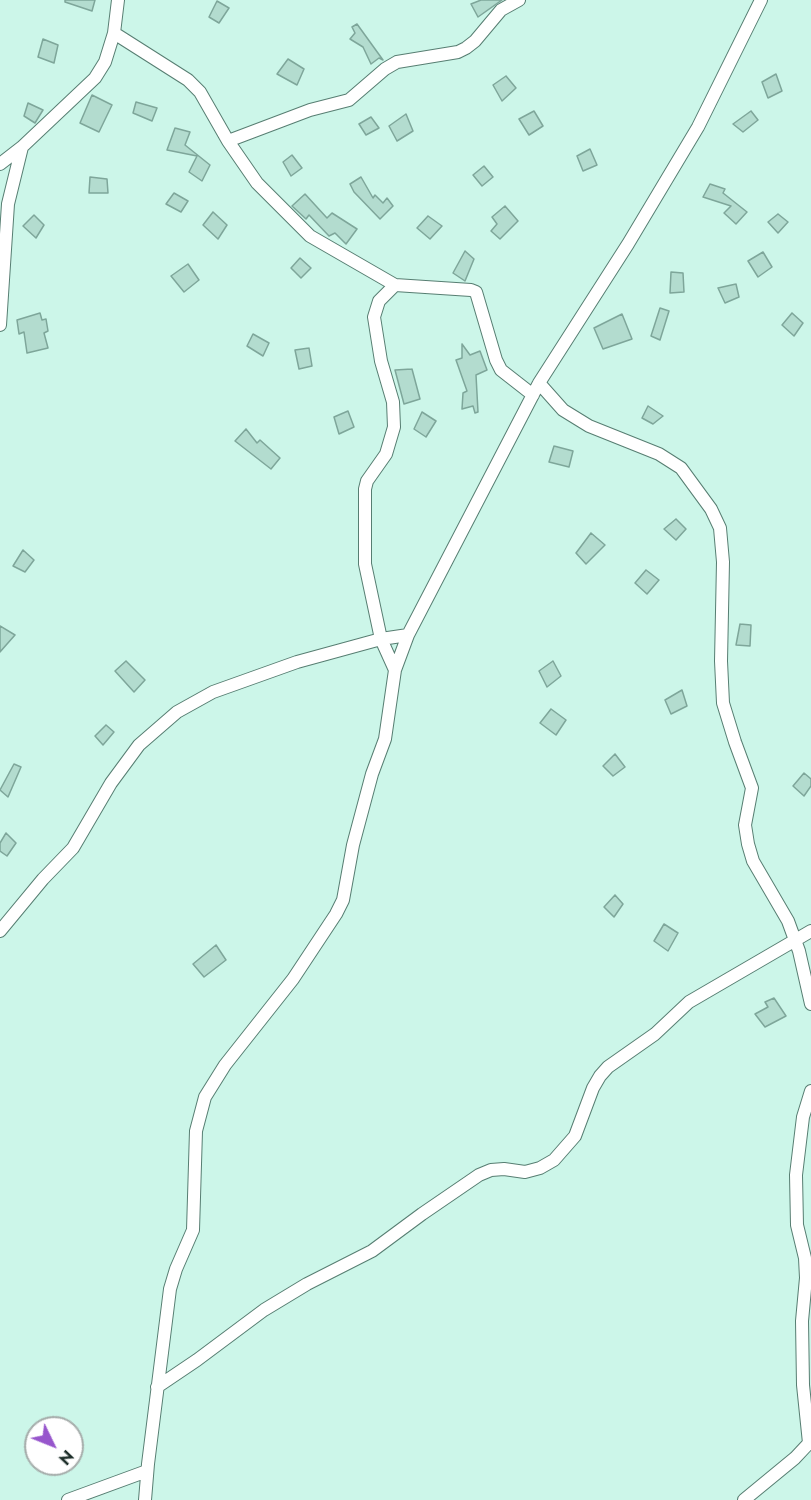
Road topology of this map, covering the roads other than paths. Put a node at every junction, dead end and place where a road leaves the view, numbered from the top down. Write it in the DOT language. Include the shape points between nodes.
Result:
graph roads {
  1 [pos="118,0"];
  2 [pos="519,0"];
  3 [pos="761,0"];
  4 [pos="114,33"];
  5 [pos="228,141"];
  6 [pos="22,147"];
  7 [pos="0,164"];
  8 [pos="394,285"];
  9 [pos="0,302"];
  10 [pos="0,325"];
  11 [pos="539,383"];
  12 [pos="533,395"];
  13 [pos="408,635"];
  14 [pos="381,639"];
  15 [pos="395,670"];
  16 [pos="0,931"];
  17 [pos="811,931"];
  18 [pos="795,940"];
  19 [pos="811,1004"];
  20 [pos="811,1091"];
  21 [pos="157,1387"];
  22 [pos="147,1471"];
  23 [pos="68,1500"];
  24 [pos="145,1500"];
  25 [pos="744,1500"];
  1 -- 4 [label="street"];
  2 -- 5 [label="street" via="501,10 475,41 458,52 397,62 349,100 310,110"];
  3 -- 11 [label="street" via="698,127"];
  4 -- 5 [label="street" via="188,80 207,101"];
  4 -- 6 [label="street" via="95,78"];
  5 -- 8 [label="street" via="257,183 310,237"];
  6 -- 7 [label="street"];
  6 -- 9 [label="street" via="8,204"];
  8 -- 12 [label="street" via="476,292 501,370"];
  8 -- 14 [label="street" via="379,301 374,317 393,402 394,427 386,454 365,489 365,564"];
  9 -- 10 [label="street"];
  11 -- 12 [label="street"];
  11 -- 18 [label="street" via="563,410 589,426 659,454 681,468 720,528 723,703 752,788 745,825 748,844"];
  12 -- 13 [label="street"];
  13 -- 14 [label="street"];
  13 -- 15 [label="street"];
  14 -- 15 [label="street"];
  14 -- 16 [label="street" via="297,662 213,692 177,712 139,745 111,783 73,848"];
  15 -- 21 [label="street" via="385,739 353,845 343,900 293,979 225,1065 205,1097 196,1131 193,1230 170,1289"];
  17 -- 18 [label="street"];
  18 -- 19 [label="street"];
  18 -- 21 [label="street" via="689,1002 655,1034 608,1067 594,1088 575,1136 554,1160 525,1172 504,1169 480,1175 372,1251 264,1310"];
  20 -- 25 [label="street" via="803,1117 796,1175 796,1225 806,1278 802,1321 808,1443"];
  21 -- 22 [label="street"];
  22 -- 23 [label="street"];
  22 -- 24 [label="street"];
}
